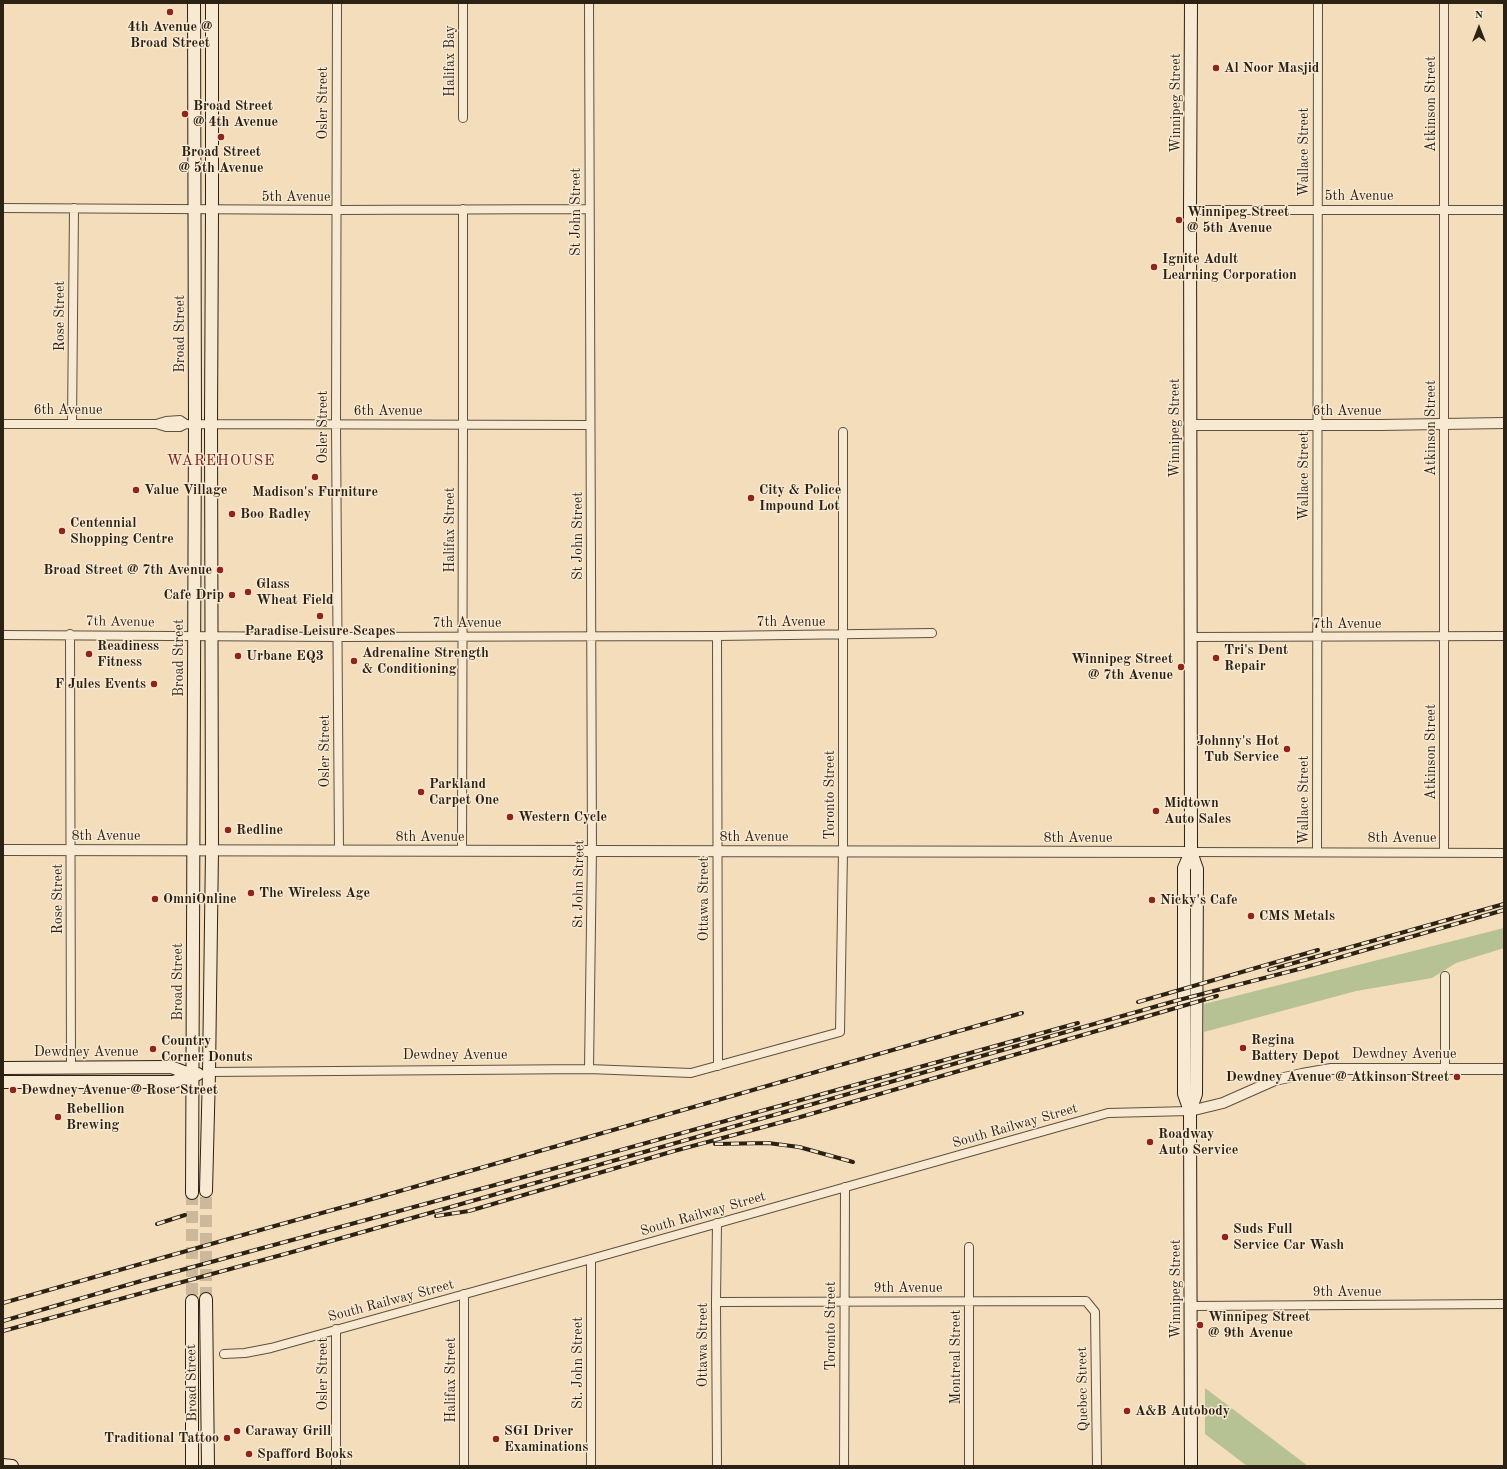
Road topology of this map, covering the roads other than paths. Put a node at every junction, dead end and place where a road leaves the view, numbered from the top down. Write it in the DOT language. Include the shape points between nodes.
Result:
graph roads {
  1 [pos="194,3"];
  2 [pos="212,3"];
  3 [pos="336,3"];
  4 [pos="463,3"];
  5 [pos="589,3"];
  6 [pos="1191,3"];
  7 [pos="1318,3"];
  8 [pos="1444,3"];
  9 [pos="463,118"];
  10 [pos="3,208"];
  11 [pos="74,208"];
  12 [pos="462,209"];
  13 [pos="589,209"];
  14 [pos="1317,209"];
  15 [pos="195,210"];
  16 [pos="212,210"];
  17 [pos="336,210"];
  18 [pos="1190,210"];
  19 [pos="1445,210"];
  20 [pos="1504,210"];
  21 [pos="1504,423"];
  22 [pos="3,424"];
  23 [pos="72,424"];
  24 [pos="190,424"];
  25 [pos="211,424"];
  26 [pos="1444,424"];
  27 [pos="336,425"];
  28 [pos="463,425"];
  29 [pos="590,425"];
  30 [pos="1190,425"];
  31 [pos="1317,425"];
  32 [pos="843,432"];
  33 [pos="932,633"];
  34 [pos="70,634"];
  35 [pos="3,635"];
  36 [pos="843,635"];
  37 [pos="194,636"];
  38 [pos="211,636"];
  39 [pos="462,636"];
  40 [pos="592,636"];
  41 [pos="716,636"];
  42 [pos="1504,636"];
  43 [pos="338,637"];
  44 [pos="1190,637"];
  45 [pos="1317,637"];
  46 [pos="1444,637"];
  47 [pos="3,850"];
  48 [pos="71,850"];
  49 [pos="193,850"];
  50 [pos="212,850"];
  51 [pos="339,850"];
  52 [pos="462,851"];
  53 [pos="592,851"];
  54 [pos="717,851"];
  55 [pos="843,852"];
  56 [pos="1190,852"];
  57 [pos="1317,852"];
  58 [pos="1444,853"];
  59 [pos="1504,853"];
  60 [pos="1445,976"];
  61 [pos="718,1066"];
  62 [pos="71,1067"];
  63 [pos="3,1068"];
  64 [pos="589,1069"];
  65 [pos="1445,1069"];
  66 [pos="1504,1069"];
  67 [pos="209,1072"];
  68 [pos="192,1075"];
  69 [pos="3,1082"];
  70 [pos="1190,1111"];
  71 [pos="845,1187"];
  72 [pos="206,1191"];
  73 [pos="192,1193"];
  74 [pos="717,1223"];
  75 [pos="969,1247"];
  76 [pos="591,1259"];
  77 [pos="464,1294"];
  78 [pos="206,1299"];
  79 [pos="192,1301"];
  80 [pos="844,1301"];
  81 [pos="970,1301"];
  82 [pos="716,1302"];
  83 [pos="1504,1304"];
  84 [pos="1190,1306"];
  85 [pos="1095,1312"];
  86 [pos="336,1329"];
  87 [pos="224,1354"];
  88 [pos="3,1465"];
  89 [pos="12,1466"];
  90 [pos="192,1466"];
  91 [pos="208,1466"];
  92 [pos="336,1466"];
  93 [pos="464,1466"];
  94 [pos="591,1466"];
  95 [pos="717,1466"];
  96 [pos="844,1466"];
  97 [pos="969,1466"];
  98 [pos="1097,1466"];
  99 [pos="1191,1466"];
  1 -- 15 [label="main road, Broad Street"];
  2 -- 16 [label="main road"];
  3 -- 17 [label="street, Osler Street"];
  4 -- 9 [label="street, Halifax Bay"];
  5 -- 13 [label="street, St John Street"];
  6 -- 18 [label="main road, Winnipeg Street"];
  7 -- 14 [label="street, Wallace Street"];
  8 -- 19 [label="street, Atkinson Street"];
  10 -- 11 [label="street, 5th Avenue"];
  11 -- 15 [label="street, 5th Avenue"];
  11 -- 23 [label="street, Rose Street"];
  12 -- 13 [label="street, 5th Avenue"];
  12 -- 17 [label="street, 5th Avenue"];
  12 -- 28 [label="street, Halifax Street"];
  13 -- 29 [label="street, St John Street"];
  14 -- 18 [label="street, 5th Avenue"];
  14 -- 19 [label="street, 5th Avenue"];
  14 -- 31 [label="street, Wallace Street"];
  15 -- 16 [label="street, 5th Avenue"];
  15 -- 24 [label="main road, Broad Street"];
  16 -- 17 [label="street, 5th Avenue"];
  16 -- 25 [label="main road"];
  17 -- 27 [label="street, Osler Street"];
  18 -- 30 [label="main road, Winnipeg Street"];
  19 -- 20 [label="street, 5th Avenue"];
  19 -- 26 [label="street, Atkinson Street"];
  21 -- 26 [label="street, 6th Avenue"];
  22 -- 23 [label="street, 6th Avenue"];
  23 -- 24 [label="street, 6th Avenue" via="156,424 180,420"];
  24 -- 25 [label="street, 6th Avenue"];
  24 -- 37 [label="main road, Broad Street"];
  25 -- 27 [label="street, 6th Avenue"];
  25 -- 38 [label="main road"];
  26 -- 31 [label="street, 6th Avenue"];
  26 -- 46 [label="street, Atkinson Street"];
  27 -- 28 [label="street, 6th Avenue"];
  27 -- 43 [label="street, Osler Street"];
  28 -- 29 [label="street, 6th Avenue"];
  28 -- 39 [label="street, Halifax Street"];
  29 -- 40 [label="street, St John Street"];
  30 -- 31 [label="street, 6th Avenue"];
  30 -- 44 [label="main road, Winnipeg Street"];
  31 -- 45 [label="street, Wallace Street"];
  32 -- 36 [label="street, Toronto Street"];
  33 -- 36 [label="street, 7th Avenue"];
  34 -- 35 [label="street, 7th Avenue"];
  34 -- 37 [label="street, 7th Avenue"];
  34 -- 48 [label="street, Rose Street"];
  36 -- 41 [label="street, 7th Avenue"];
  36 -- 55 [label="street, Toronto Street"];
  37 -- 38 [label="street, 7th Avenue"];
  37 -- 49 [label="main road, Broad Street"];
  38 -- 43 [label="street, 7th Avenue"];
  38 -- 50 [label="main road"];
  39 -- 40 [label="street, 7th Avenue"];
  39 -- 43 [label="street, 7th Avenue"];
  39 -- 52 [label="street, Halifax Street"];
  40 -- 41 [label="street, 7th Avenue"];
  40 -- 53 [label="street, St John Street"];
  41 -- 54 [label="street, Ottawa Street"];
  42 -- 46 [label="street, 7th Avenue"];
  43 -- 51 [label="street, Osler Street"];
  44 -- 45 [label="street, 7th Avenue"];
  44 -- 56 [label="main road, Winnipeg Street"];
  45 -- 46 [label="street, 7th Avenue"];
  45 -- 57 [label="street, Wallace Street"];
  46 -- 58 [label="street, Atkinson Street"];
  47 -- 48 [label="street, 8th Avenue"];
  48 -- 49 [label="street, 8th Avenue"];
  48 -- 62 [label="street, Rose Street"];
  49 -- 50 [label="street, 8th Avenue"];
  49 -- 68 [label="main road, Broad Street"];
  50 -- 51 [label="street, 8th Avenue"];
  50 -- 67 [label="main road"];
  51 -- 52 [label="street, 8th Avenue"];
  52 -- 53 [label="street, 8th Avenue"];
  53 -- 54 [label="street, 8th Avenue"];
  53 -- 64 [label="street, St John Street"];
  54 -- 55 [label="street, 8th Avenue"];
  54 -- 61 [label="street, Ottawa Street"];
  55 -- 56 [label="street, 8th Avenue"];
  55 -- 61 [label="street, Toronto Street" via="840,1032"];
  56 -- 57 [label="street, 8th Avenue"];
  56 -- 70 [label="main road, Winnipeg Street" via="1184,868 1184,1094"];
  57 -- 58 [label="street, 8th Avenue"];
  58 -- 59 [label="street, 8th Avenue"];
  60 -- 65 [label="street"];
  61 -- 64 [label="street, Dewdney Avenue" via="691,1073"];
  62 -- 63 [label="main road, Dewdney Avenue"];
  62 -- 68 [label="main road, Dewdney Avenue" via="171,1067"];
  64 -- 67 [label="street, Dewdney Avenue"];
  65 -- 66 [label="street, Dewdney Avenue"];
  65 -- 70 [label="street, Dewdney Avenue" via="1316,1071 1275,1080 1223,1103"];
  67 -- 68 [label="main road, Dewdney Avenue"];
  67 -- 72 [label="main road"];
  68 -- 69 [label="main road, Dewdney Avenue" via="173,1082"];
  68 -- 73 [label="main road, Broad Street"];
  70 -- 71 [label="street, South Railway Street" via="1108,1113"];
  70 -- 84 [label="main road, Winnipeg Street"];
  71 -- 74 [label="street, South Railway Street"];
  71 -- 80 [label="street, Toronto Street"];
  74 -- 76 [label="street, South Railway Street"];
  74 -- 82 [label="street, Ottawa Street"];
  75 -- 81 [label="street, Montreal Street"];
  76 -- 77 [label="street, South Railway Street"];
  76 -- 94 [label="street, St. John Street"];
  77 -- 86 [label="street, South Railway Street"];
  77 -- 93 [label="street, Halifax Street"];
  78 -- 91 [label="main road, Broad Street"];
  79 -- 90 [label="main road, Broad Street"];
  80 -- 81 [label="street, 9th Avenue"];
  80 -- 82 [label="street, 9th Avenue"];
  80 -- 96 [label="street, Toronto Street"];
  81 -- 85 [label="street, 9th Avenue" via="1086,1301"];
  81 -- 97 [label="street, Montreal Street"];
  82 -- 95 [label="street, Ottawa Street"];
  83 -- 84 [label="street, 9th Avenue"];
  84 -- 99 [label="main road, Winnipeg Street"];
  85 -- 98 [label="street, Quebec Street"];
  86 -- 87 [label="street, South Railway Street" via="271,1348"];
  86 -- 92 [label="street, Osler Street"];
  88 -- 89 [label="main road"];
}
